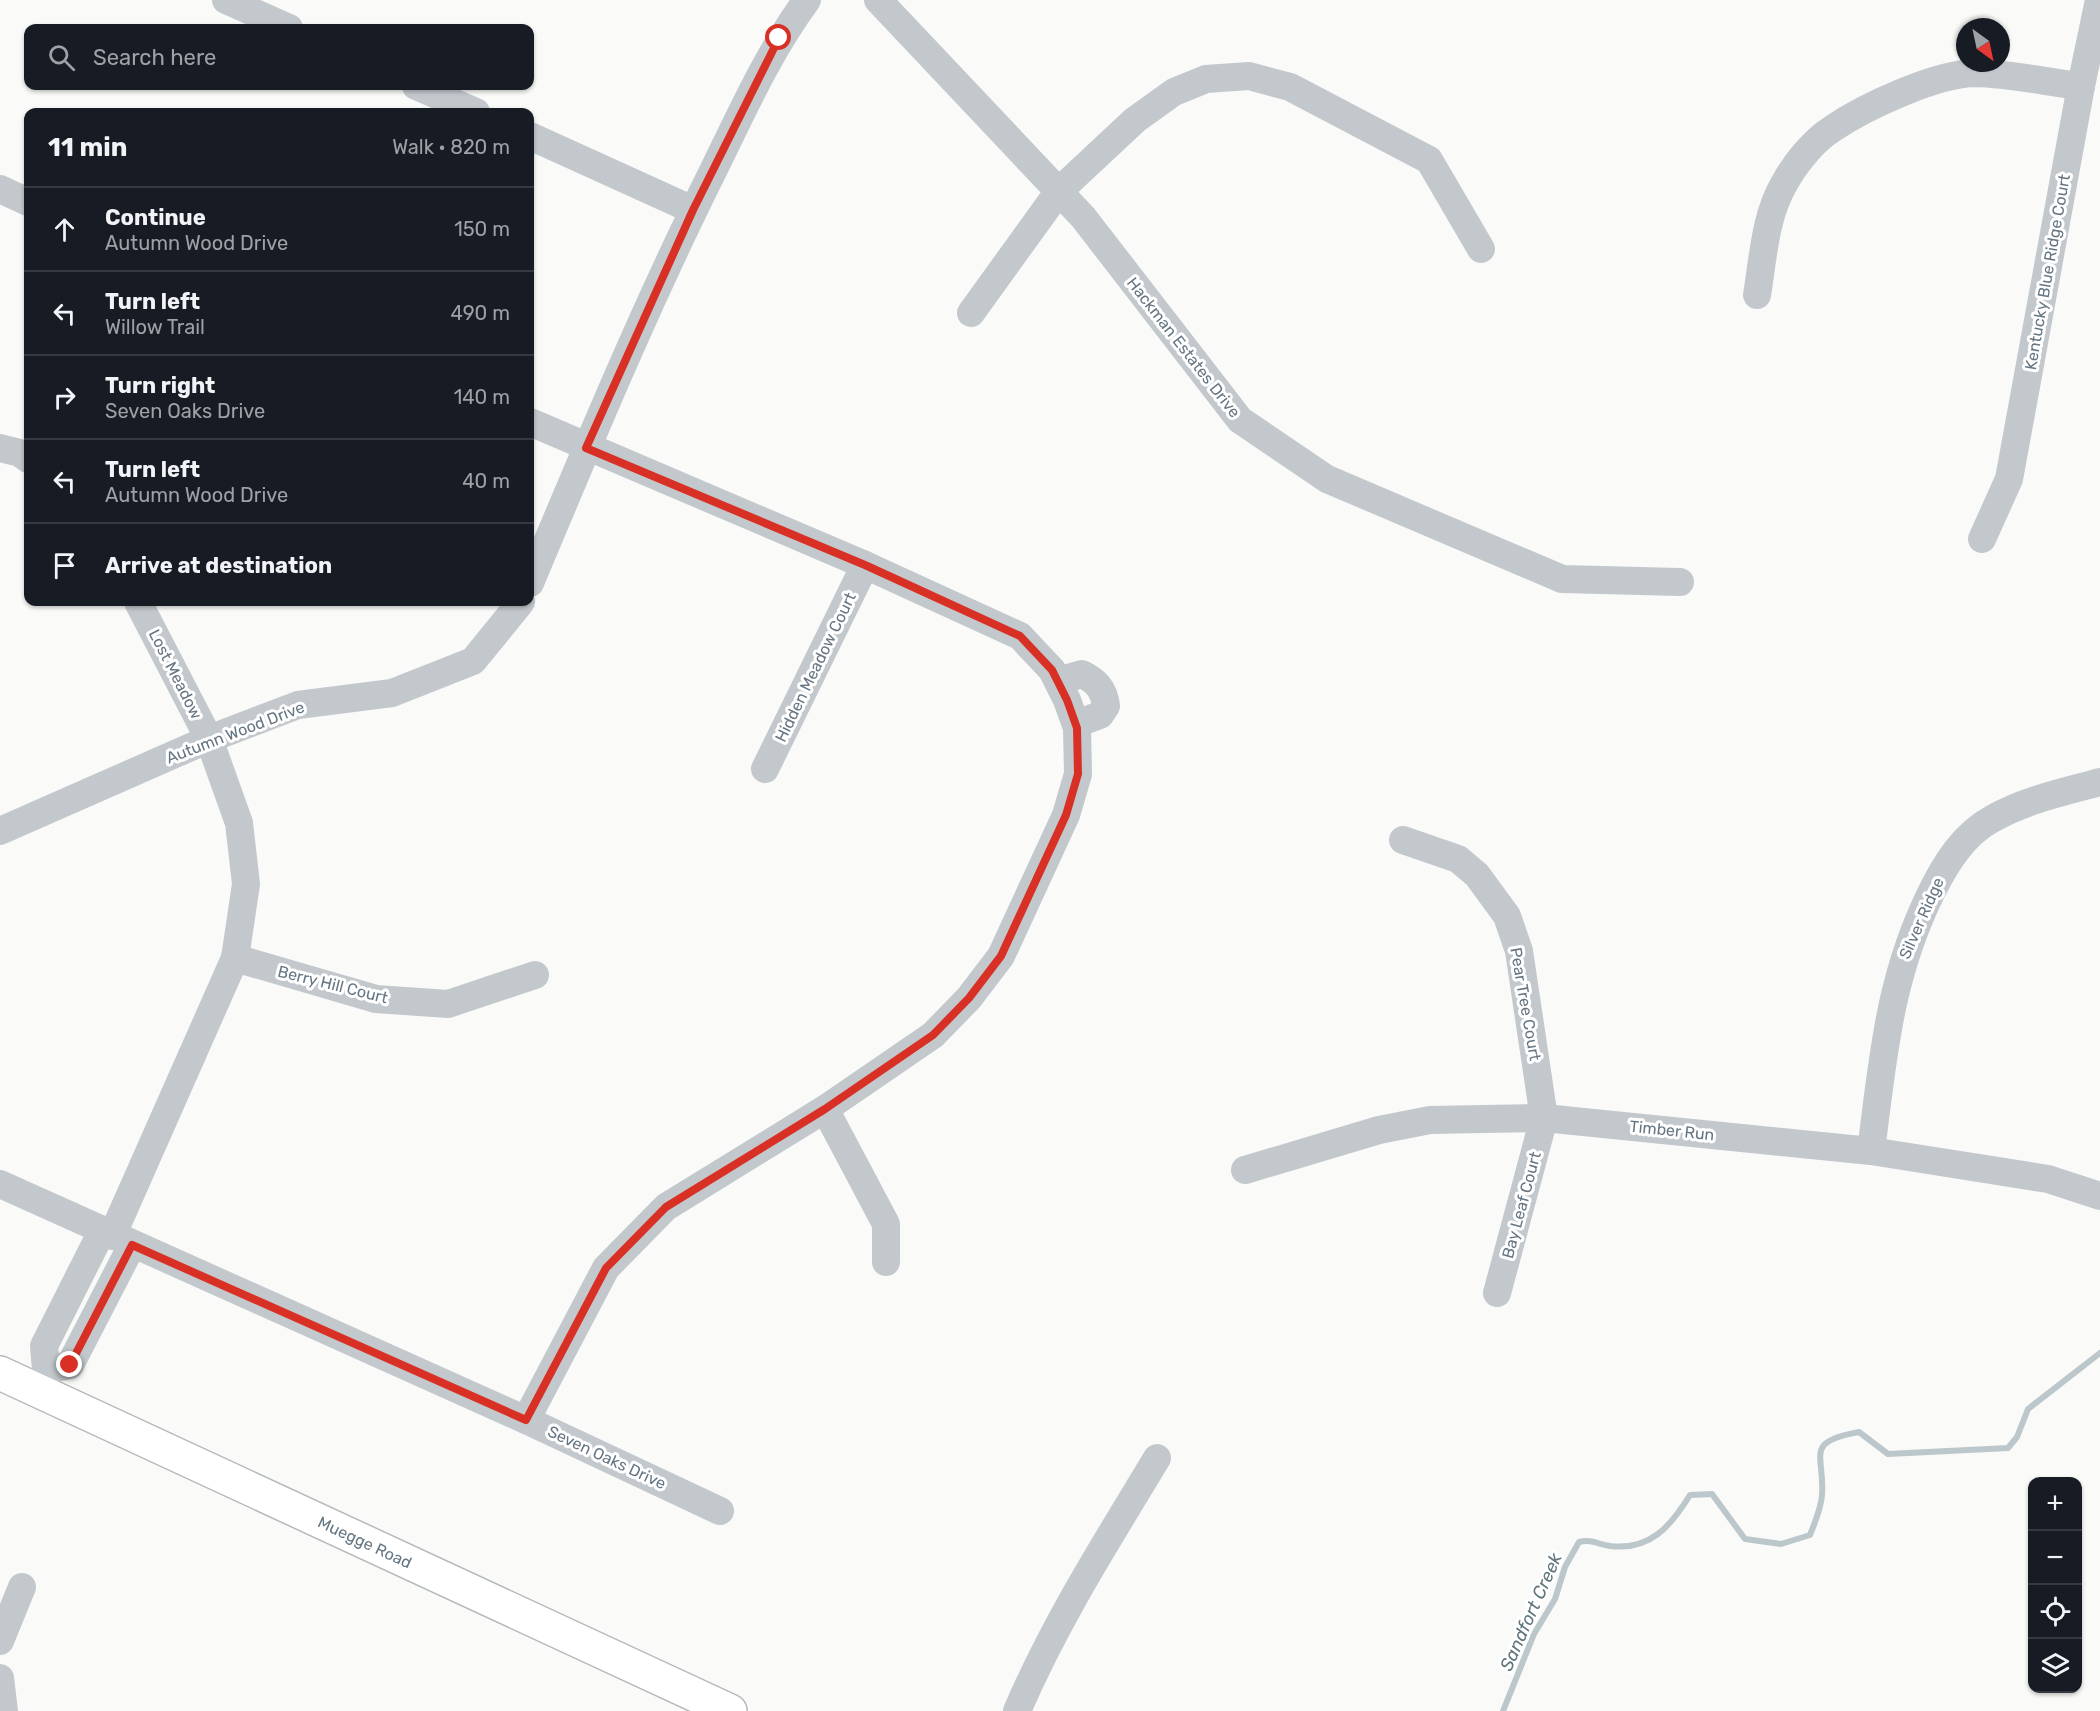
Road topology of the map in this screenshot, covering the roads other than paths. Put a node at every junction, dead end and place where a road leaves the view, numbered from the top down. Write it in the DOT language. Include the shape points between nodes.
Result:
graph roads {
  1 [pos="226,0"];
  2 [pos="807,0"];
  3 [pos="878,0"];
  4 [pos="2099,0"];
  5 [pos="280,24"];
  6 [pos="2081,86"];
  7 [pos="425,90"];
  8 [pos="467,108"];
  9 [pos="534,138"];
  10 [pos="0,189"];
  11 [pos="1059,191"];
  12 [pos="24,200"];
  13 [pos="693,210"];
  14 [pos="1481,249"];
  15 [pos="1756,295"];
  16 [pos="971,313"];
  17 [pos="534,424"];
  18 [pos="586,448"];
  19 [pos="1982,538"];
  20 [pos="865,565"];
  21 [pos="534,573"];
  22 [pos="1680,582"];
  23 [pos="140,606"];
  24 [pos="518,606"];
  25 [pos="209,739"];
  26 [pos="765,770"];
  27 [pos="2100,782"];
  28 [pos="0,831"];
  29 [pos="1403,840"];
  30 [pos="235,958"];
  31 [pos="535,975"];
  32 [pos="825,1109"];
  33 [pos="1544,1118"];
  34 [pos="1871,1151"];
  35 [pos="1245,1170"];
  36 [pos="0,1184"];
  37 [pos="2100,1196"];
  38 [pos="115,1237"];
  39 [pos="886,1262"];
  40 [pos="1497,1293"];
  41 [pos="0,1373"];
  42 [pos="41,1380"];
  43 [pos="526,1420"];
  44 [pos="1157,1458"];
  45 [pos="720,1510"];
  46 [pos="22,1587"];
  47 [pos="0,1641"];
  48 [pos="0,1678"];
  49 [pos="690,1703"];
  50 [pos="4,1711"];
  51 [pos="730,1711"];
  52 [pos="1017,1711"];
  1 -- 5 [label="street"];
  2 -- 13 [label="street" via="779,38"];
  3 -- 11 [label="street, Hackman Estates Drive"];
  4 -- 6 [label="street, Kentucky Blue Ridge Court"];
  6 -- 15 [label="street" via="1975,73 1888,98 1830,129 1783,184 1769,224"];
  6 -- 19 [label="street, Kentucky Blue Ridge Court" via="2009,479"];
  7 -- 8 [label="street"];
  9 -- 13 [label="street"];
  10 -- 12 [label="street"];
  11 -- 14 [label="street" via="1135,120 1174,92 1206,78 1249,76 1290,87 1429,160"];
  11 -- 16 [label="street"];
  11 -- 22 [label="street, Hackman Estates Drive" via="1240,420 1327,479 1562,579"];
  13 -- 18 [label="street"];
  17 -- 18 [label="street"];
  18 -- 20 [label="street"];
  18 -- 21 [label="street"];
  20 -- 26 [label="street, Hidden Meadow Court"];
  20 -- 32 [label="street" via="1020,636 1058,681 1076,724 1078,774 1066,815 1001,956 969,998 933,1035"];
  23 -- 25 [label="street, Lost Meadow"];
  24 -- 25 [label="street, Autumn Wood Drive" via="473,661 392,693 298,705"];
  25 -- 28 [label="street, Autumn Wood Drive"];
  25 -- 30 [label="street, Lost Meadow" via="240,823 246,884"];
  27 -- 34 [label="street, Silver Ridge" via="1991,819 1944,866 1901,963 1887,1023"];
  29 -- 33 [label="street, Pear Tree Court" via="1458,859 1477,874 1507,916 1519,951"];
  30 -- 31 [label="street, Berry Hill Court" via="376,999 448,1004"];
  30 -- 38 [label="street"];
  32 -- 39 [label="street" via="886,1224"];
  32 -- 43 [label="street" via="666,1207 606,1268"];
  33 -- 34 [label="street, Timber Run"];
  33 -- 35 [label="street, Timber Run" via="1430,1120 1379,1130"];
  33 -- 40 [label="street, Bay Leaf Court"];
  34 -- 37 [label="street, Timber Run" via="2048,1179"];
  36 -- 38 [label="street, Seven Oaks Drive"];
  38 -- 42 [label="street" via="70,1365"];
  38 -- 43 [label="street, Seven Oaks Drive"];
  41 -- 42 [label="main road, Muegge Road"];
  42 -- 49 [label="main road, Muegge Road"];
  43 -- 45 [label="street, Seven Oaks Drive"];
  44 -- 52 [label="street" via="1087,1573 1039,1660"];
  46 -- 47 [label="street"];
  48 -- 50 [label="street"];
  49 -- 51 [label="main road, Muegge Road"];
}
